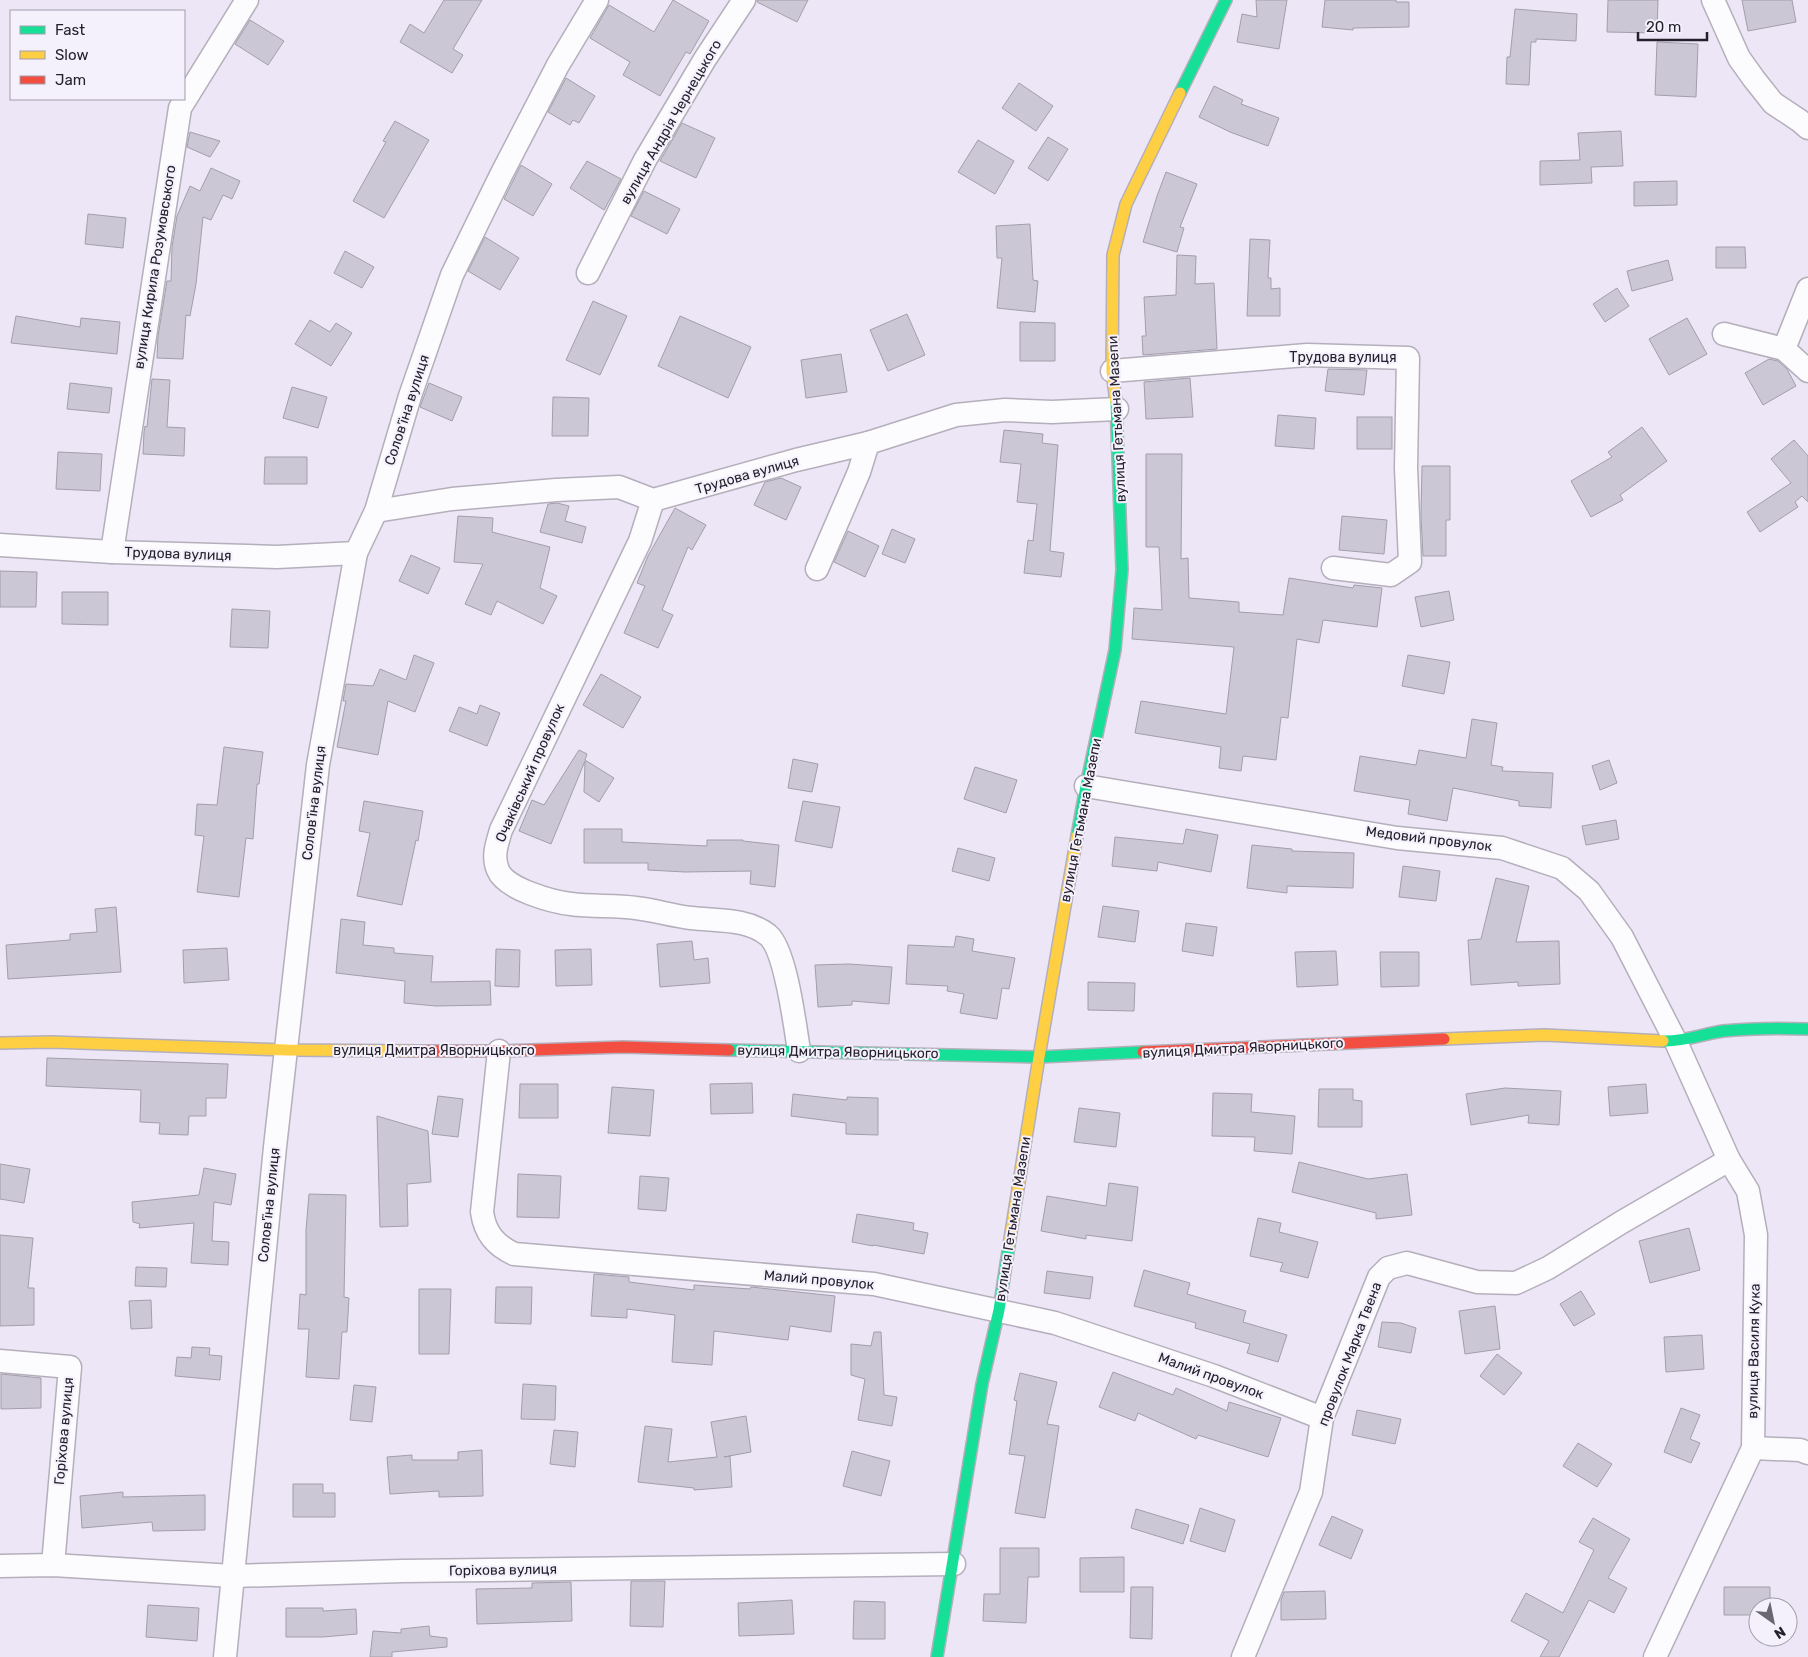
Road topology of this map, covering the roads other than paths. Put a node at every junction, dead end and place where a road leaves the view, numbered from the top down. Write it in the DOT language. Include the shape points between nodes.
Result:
graph roads {
  1 [pos="247,0"];
  2 [pos="597,0"];
  3 [pos="744,0"];
  4 [pos="1226,0"];
  5 [pos="1713,0"];
  6 [pos="185,100"];
  7 [pos="185,100"];
  8 [pos="1808,128"];
  9 [pos="588,273"];
  10 [pos="1808,289"];
  11 [pos="1724,334"];
  12 [pos="1784,350"];
  13 [pos="1808,371"];
  14 [pos="1112,372"];
  15 [pos="1117,408"];
  16 [pos="868,444"];
  17 [pos="653,500"];
  18 [pos="376,510"];
  19 [pos="0,545"];
  20 [pos="112,552"];
  21 [pos="356,553"];
  22 [pos="1334,568"];
  23 [pos="818,569"];
  24 [pos="1086,786"];
  25 [pos="1808,1030"];
  26 [pos="1676,1042"];
  27 [pos="0,1043"];
  28 [pos="287,1050"];
  29 [pos="499,1051"];
  30 [pos="799,1051"];
  31 [pos="1039,1057"];
  32 [pos="1729,1160"];
  33 [pos="999,1310"];
  34 [pos="0,1361"];
  35 [pos="1322,1418"];
  36 [pos="1753,1448"];
  37 [pos="1808,1453"];
  38 [pos="954,1564"];
  39 [pos="53,1565"];
  40 [pos="0,1566"];
  41 [pos="233,1576"];
  42 [pos="225,1657"];
  43 [pos="937,1657"];
  44 [pos="1243,1657"];
  45 [pos="1656,1657"];
  1 -- 7 [label="street, вулиця Кирила Розумовського"];
  2 -- 18 [label="street, Солов'їна вулиця" via="500,175 452,276 410,396"];
  3 -- 9 [label="street, вулиця Андрія Чернецького" via="645,160"];
  4 -- 14 [label="street, вулиця Гетьмана Мазепи" via="1126,204 1113,256"];
  5 -- 8 [label="street" via="1739,58 1754,79 1773,104"];
  6 -- 20 [label="street, вулиця Кирила Розумовського" via="180,108"];
  10 -- 12 [label="street"];
  11 -- 12 [label="street"];
  12 -- 13 [label="street"];
  14 -- 15 [label="street, вулиця Гетьмана Мазепи"];
  14 -- 22 [label="street, Трудова вулиця" via="1307,355 1408,358 1406,468 1410,562 1391,575"];
  15 -- 16 [label="street, Трудова вулиця" via="1052,412 1005,410 956,415"];
  15 -- 24 [label="street, вулиця Гетьмана Мазепи" via="1121,579 1115,650"];
  16 -- 17 [label="street, Трудова вулиця" via="796,460"];
  16 -- 23 [label="street"];
  17 -- 18 [label="street" via="619,487 452,499"];
  17 -- 30 [label="street, Очаківський провулок" via="640,541 501,830 494,852 498,872 514,887 570,904 634,908 691,918 734,921 769,936 784,971"];
  18 -- 21 [label="street, Солов'їна вулиця"];
  19 -- 20 [label="street, Трудова вулиця"];
  20 -- 21 [label="street, Трудова вулиця" via="277,557"];
  21 -- 28 [label="street, Солов'їна вулиця" via="318,765"];
  24 -- 26 [label="street, Медовий провулок" via="1397,838 1502,848 1562,868 1589,891 1622,937"];
  24 -- 31 [label="street, вулиця Гетьмана Мазепи"];
  25 -- 26 [label="street" via="1726,1030 1690,1036"];
  26 -- 31 [label="street, вулиця Дмитра Яворницького" via="1545,1035"];
  26 -- 32 [label="street, вулиця Василя Кука"];
  27 -- 28 [label="street, вулиця Дмитра Яворницького"];
  28 -- 29 [label="street, вулиця Дмитра Яворницького"];
  28 -- 41 [label="street, Солов'їна вулиця" via="274,1147"];
  29 -- 30 [label="street, вулиця Дмитра Яворницького" via="623,1047"];
  29 -- 33 [label="street, Малий провулок" via="482,1212 490,1237 501,1248 514,1254 874,1284"];
  30 -- 31 [label="street, вулиця Дмитра Яворницького"];
  31 -- 33 [label="street, вулиця Гетьмана Мазепи"];
  32 -- 35 [label="street, провулок Марка Твена" via="1548,1268 1516,1283 1477,1282 1407,1263 1388,1268 1379,1276"];
  32 -- 36 [label="street, вулиця Василя Кука" via="1748,1191 1756,1235"];
  33 -- 35 [label="street, Малий провулок" via="1055,1323 1214,1376"];
  33 -- 38 [label="street, вулиця Гетьмана Мазепи" via="982,1384"];
  34 -- 39 [label="street, Горіхова вулиця" via="70,1366"];
  35 -- 44 [label="street, провулок Марка Твена" via="1311,1492"];
  36 -- 37 [label="street"];
  36 -- 45 [label="street, вулиця Василя Кука"];
  38 -- 41 [label="street, Горіхова вулиця"];
  38 -- 43 [label="street, вулиця Гетьмана Мазепи"];
  39 -- 40 [label="street, Горіхова вулиця"];
  39 -- 41 [label="street, Горіхова вулиця"];
  41 -- 42 [label="street, Солов'їна вулиця"];
}
